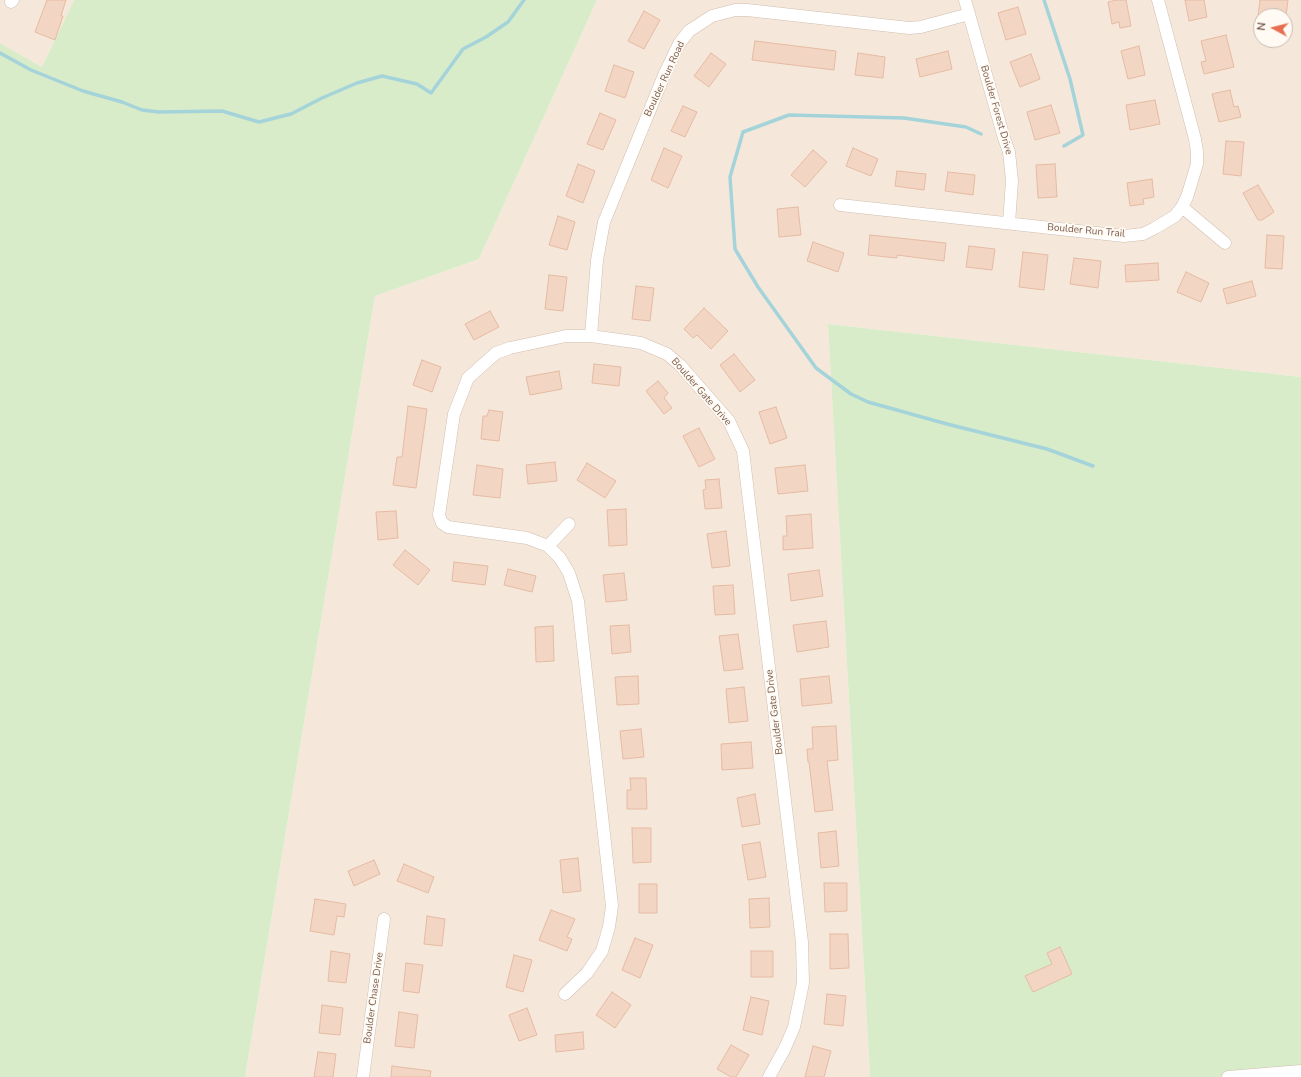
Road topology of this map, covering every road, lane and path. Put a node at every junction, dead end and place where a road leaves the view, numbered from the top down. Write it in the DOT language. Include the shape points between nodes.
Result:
graph roads {
  1 [pos="965,0"];
  2 [pos="1158,0"];
  3 [pos="969,14"];
  4 [pos="840,205"];
  5 [pos="1182,208"];
  6 [pos="1009,223"];
  7 [pos="1225,242"];
  8 [pos="592,336"];
  9 [pos="569,524"];
  10 [pos="548,546"];
  11 [pos="384,920"];
  12 [pos="565,994"];
  13 [pos="1301,1071"];
  14 [pos="363,1077"];
  15 [pos="769,1077"];
  16 [pos="1228,1077"];
  1 -- 3 [label="street, Boulder Forest Drive"];
  2 -- 5 [label="street, Boulder Run Trail" via="1197,152 1197,164 1188,197"];
  3 -- 6 [label="street, Boulder Forest Drive" via="1010,152 1012,181"];
  3 -- 8 [label="street, Boulder Run Road" via="909,28 735,10 712,16 689,31 679,44 665,73 604,222 597,260"];
  4 -- 6 [label="street, Boulder Run Trail"];
  5 -- 6 [label="street, Boulder Run Trail" via="1175,216 1155,228 1142,234 1124,236"];
  5 -- 7 [label="street"];
  8 -- 10 [label="street, Boulder Gate Drive" via="566,336 496,353 468,378 454,414 439,525 527,538"];
  8 -- 15 [label="street, Boulder Gate Drive" via="641,343 667,354 680,365 729,421 743,451 802,942 803,983 794,1027"];
  9 -- 10 [label="street"];
  10 -- 12 [label="street, Boulder Gate Drive" via="560,558 578,601 612,906 602,951 587,973"];
  11 -- 14 [label="street, Boulder Chase Drive"];
  13 -- 16 [label="street"];
}
